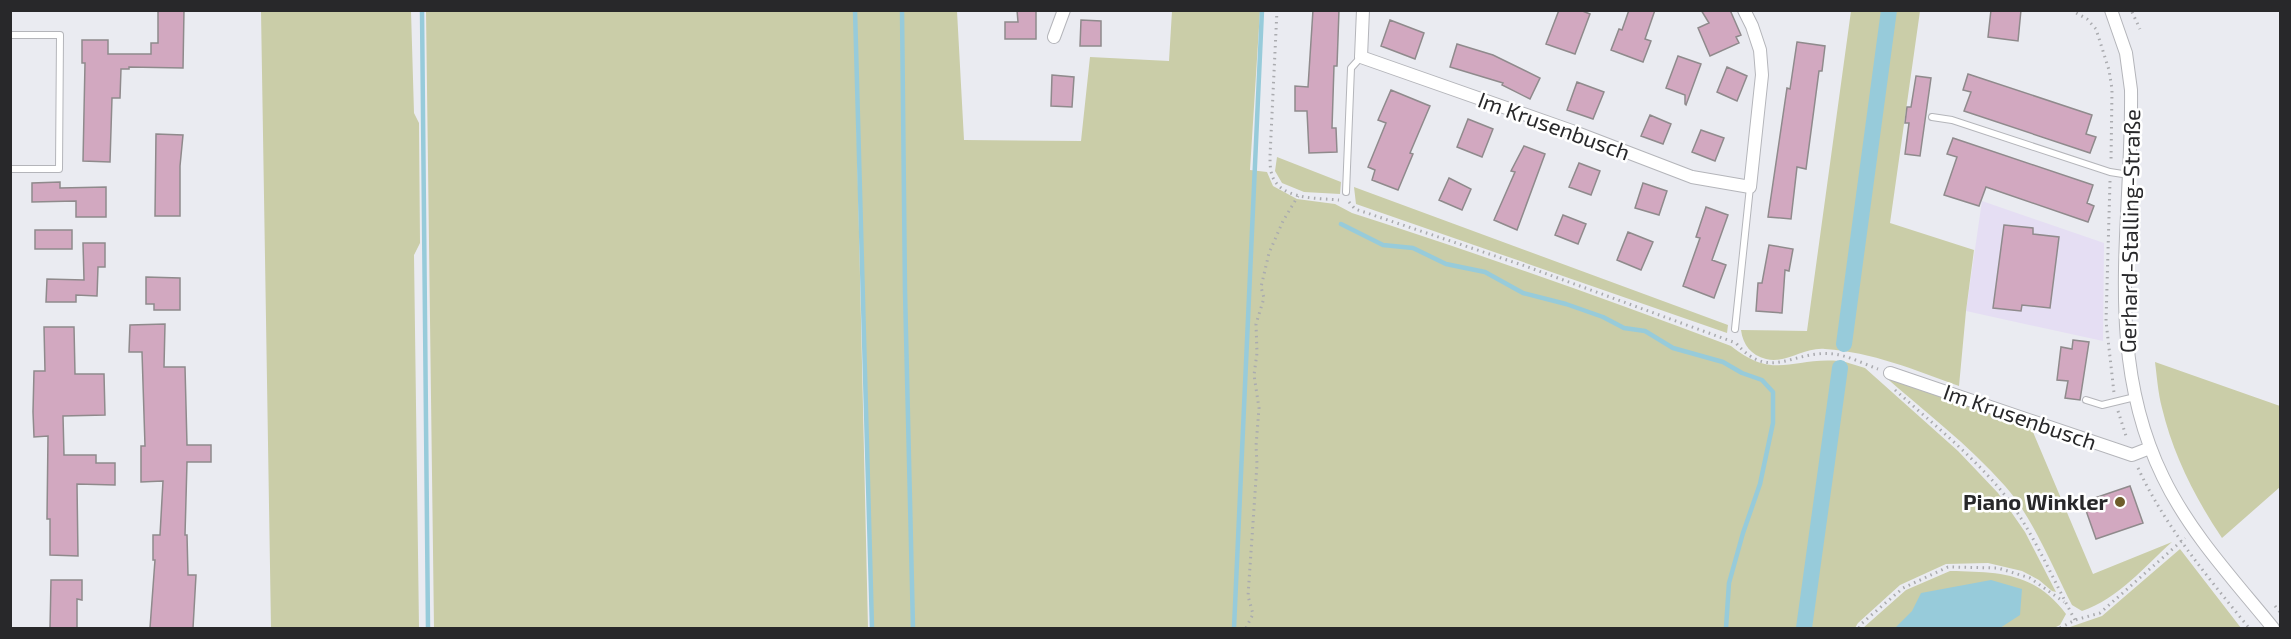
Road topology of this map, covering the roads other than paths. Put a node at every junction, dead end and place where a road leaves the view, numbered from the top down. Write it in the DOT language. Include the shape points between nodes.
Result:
graph roads {
  1 [pos="1064,10"];
  2 [pos="1364,10"];
  3 [pos="1744,10"];
  4 [pos="2111,10"];
  5 [pos="10,35"];
  6 [pos="1054,37"];
  7 [pos="1361,57"];
  8 [pos="1932,117"];
  9 [pos="10,169"];
  10 [pos="2129,175"];
  11 [pos="1750,187"];
  12 [pos="1346,192"];
  13 [pos="1735,329"];
  14 [pos="1890,373"];
  15 [pos="2135,398"];
  16 [pos="2086,400"];
  17 [pos="2150,448"];
  18 [pos="2273,628"];
  1 -- 6 [label="street"];
  2 -- 7 [label="street"];
  3 -- 11 [label="street" via="1760,50 1761,75"];
  4 -- 10 [label="street, Gerhard-Stalling-Straße" via="2130,72"];
  5 -- 9 [label="lane" via="60,35 59,169"];
  7 -- 11 [label="street, Im Krusenbusch" via="1692,177"];
  7 -- 12 [label="lane" via="1351,68"];
  8 -- 10 [label="lane"];
  10 -- 15 [label="street, Gerhard-Stalling-Straße" via="2125,319"];
  11 -- 13 [label="lane"];
  14 -- 17 [label="street, Im Krusenbusch" via="2132,455"];
  15 -- 16 [label="lane" via="2102,405"];
  15 -- 17 [label="street, Gerhard-Stalling-Straße"];
  17 -- 18 [label="street, Gerhard-Stalling-Straße" via="2163,478 2196,532"];
}
